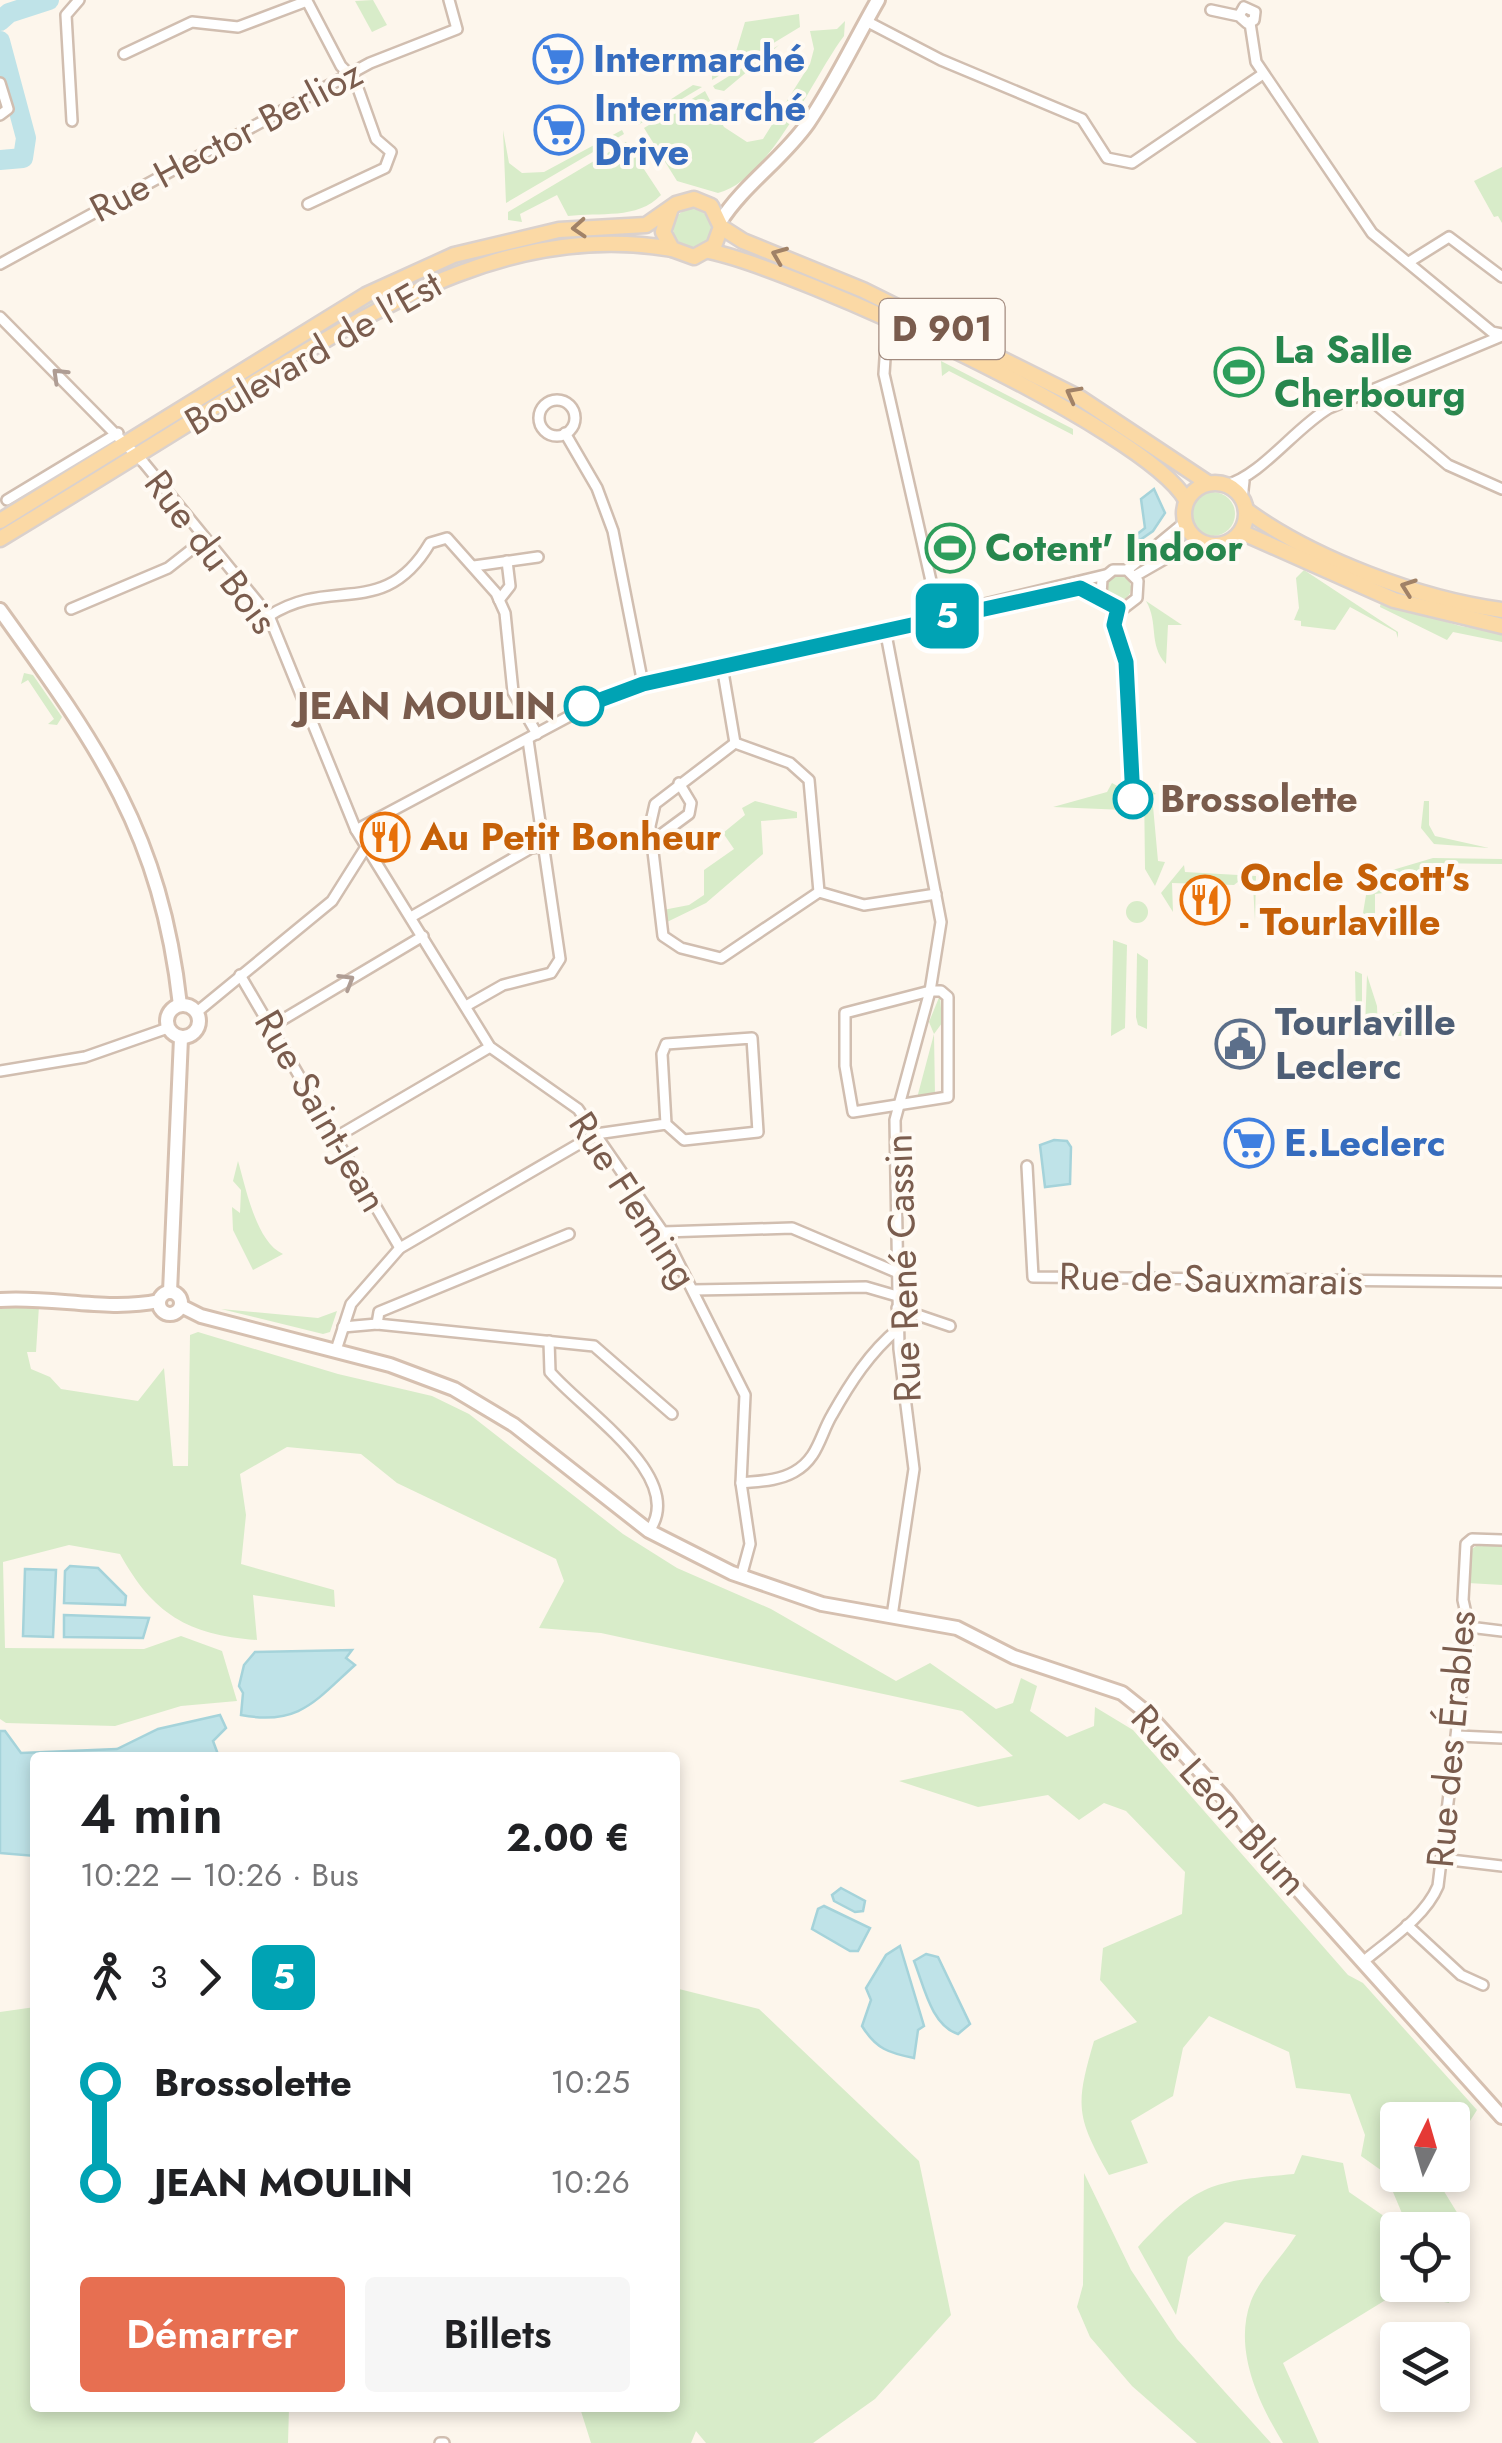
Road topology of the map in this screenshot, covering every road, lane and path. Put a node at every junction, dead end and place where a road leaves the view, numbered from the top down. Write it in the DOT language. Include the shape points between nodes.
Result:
graph roads {
  1 [pos="448,0"];
  2 [pos="878,0"];
  3 [pos="79,1"];
  4 [pos="307,1"];
  5 [pos="1248,6"];
  6 [pos="1211,10"];
  7 [pos="866,20"];
  8 [pos="124,54"];
  9 [pos="1263,74"];
  10 [pos="347,75"];
  11 [pos="0,83"];
  12 [pos="0,115"];
  13 [pos="72,121"];
  14 [pos="736,196"];
  15 [pos="308,204"];
  16 [pos="711,206"];
  17 [pos="671,208"];
  18 [pos="721,224"];
  19 [pos="672,248"];
  20 [pos="710,251"];
  21 [pos="1410,262"];
  22 [pos="0,264"];
  23 [pos="1502,277"];
  24 [pos="0,317"];
  25 [pos="894,324"];
  26 [pos="1502,335"];
  27 [pos="1367,391"];
  28 [pos="566,434"];
  29 [pos="121,437"];
  30 [pos="138,456"];
  31 [pos="1244,480"];
  32 [pos="1208,483"];
  33 [pos="1226,485"];
  34 [pos="1502,490"];
  35 [pos="7,500"];
  36 [pos="1186,500"];
  37 [pos="1244,504"];
  38 [pos="0,523"];
  39 [pos="1184,523"];
  40 [pos="1241,532"];
  41 [pos="0,539"];
  42 [pos="205,539"];
  43 [pos="1204,544"];
  44 [pos="538,557"];
  45 [pos="507,561"];
  46 [pos="474,566"];
  47 [pos="1131,574"];
  48 [pos="1105,575"];
  49 [pos="1101,595"];
  50 [pos="500,600"];
  51 [pos="72,608"];
  52 [pos="0,610"];
  53 [pos="1502,610"];
  54 [pos="938,611"];
  55 [pos="269,616"];
  56 [pos="1502,626"];
  57 [pos="885,629"];
  58 [pos="722,666"];
  59 [pos="643,684"];
  60 [pos="533,737"];
  61 [pos="736,743"];
  62 [pos="679,784"];
  63 [pos="356,830"];
  64 [pos="652,842"];
  65 [pos="366,846"];
  66 [pos="546,846"];
  67 [pos="819,892"];
  68 [pos="936,894"];
  69 [pos="411,917"];
  70 [pos="424,936"];
  71 [pos="240,975"];
  72 [pos="930,991"];
  73 [pos="180,1005"];
  74 [pos="466,1006"];
  75 [pos="197,1012"];
  76 [pos="272,1026"];
  77 [pos="168,1028"];
  78 [pos="181,1038"];
  79 [pos="490,1047"];
  80 [pos="0,1071"];
  81 [pos="899,1106"];
  82 [pos="666,1124"];
  83 [pos="596,1134"];
  84 [pos="338,1136"];
  85 [pos="1028,1166"];
  86 [pos="663,1232"];
  87 [pos="569,1234"];
  88 [pos="400,1248"];
  89 [pos="878,1265"];
  90 [pos="896,1272"];
  91 [pos="1502,1282"];
  92 [pos="876,1288"];
  93 [pos="693,1290"];
  94 [pos="170,1292"];
  95 [pos="897,1296"];
  96 [pos="0,1300"];
  97 [pos="159,1302"];
  98 [pos="182,1306"];
  99 [pos="897,1308"];
  100 [pos="378,1324"];
  101 [pos="950,1326"];
  102 [pos="343,1327"];
  103 [pos="898,1328"];
  104 [pos="549,1341"];
  105 [pos="336,1350"];
  106 [pos="672,1414"];
  107 [pos="741,1483"];
  108 [pos="649,1531"];
  109 [pos="1502,1540"];
  110 [pos="741,1577"];
  111 [pos="892,1616"];
  112 [pos="1469,1627"];
  113 [pos="1502,1630"];
  114 [pos="1458,1736"];
  115 [pos="1502,1738"];
  116 [pos="1442,1860"];
  117 [pos="1502,1866"];
  118 [pos="1408,1924"];
  119 [pos="1364,1962"];
  120 [pos="1483,1986"];
  121 [pos="1502,2117"];
  1 -- 10 [label="street, Rue Hector Berlioz" via="457,28"];
  2 -- 7 [label="street"];
  3 -- 13 [label="street" via="66,15"];
  4 -- 8 [label="street" via="238,27 192,22"];
  4 -- 10 [label="street"];
  5 -- 6 [label="street"];
  5 -- 9 [label="street" via="1250,50"];
  7 -- 9 [label="street" via="941,60 1082,119 1107,158 1132,164"];
  7 -- 14 [label="street" via="808,123"];
  9 -- 21 [label="street" via="1372,233"];
  10 -- 15 [label="street" via="355,80 376,139 391,152 385,168"];
  10 -- 22 [label="street, Rue Hector Berlioz"];
  11 -- 12 [label="street" via="8,108"];
  14 -- 16 [label="street"];
  14 -- 18 [label="street"];
  16 -- 17 [label="main road" via="687,199"];
  16 -- 18 [label="main road"];
  17 -- 19 [label="main road" via="663,232"];
  17 -- 29 [label="main road, Boulevard de l'Est, one-way" via="646,225 559,230 454,255 366,296"];
  18 -- 20 [label="main road"];
  32 -- 18 [label="main road, D 901, one-way" via="1080,398 863,290 743,241"];
  19 -- 20 [label="main road" via="694,256"];
  19 -- 30 [label="main road, Boulevard de l'Est" via="561,248 505,257 430,282"];
  20 -- 25 [label="main road, D 901" via="788,275"];
  21 -- 23 [label="street" via="1450,238"];
  21 -- 26 [label="street"];
  29 -- 24 [label="street, Rue du Bois, one-way"];
  25 -- 36 [label="main road, D 901" via="1122,443 1176,482"];
  25 -- 54 [label="street" via="884,374"];
  26 -- 27 [label="street"];
  27 -- 31 [label="street" via="1308,420"];
  27 -- 34 [label="street" via="1448,465"];
  28 -- 28 [label="street" via="574,412 566,403 549,402 540,425 550,434"];
  28 -- 59 [label="street" via="613,530"];
  29 -- 30 [label="street, Rue du Bois"];
  29 -- 35 [label="street"];
  29 -- 38 [label="main road, Boulevard de l'Est"];
  30 -- 41 [label="main road, Boulevard de l'Est"];
  30 -- 42 [label="street, Rue du Bois"];
  31 -- 33 [label="street"];
  31 -- 37 [label="street"];
  32 -- 33 [label="main road"];
  32 -- 36 [label="main road"];
  33 -- 37 [label="main road"];
  36 -- 39 [label="main road"];
  37 -- 40 [label="main road"];
  53 -- 37 [label="main road, one-way" via="1366,572"];
  39 -- 43 [label="main road"];
  39 -- 47 [label="street"];
  40 -- 43 [label="main road" via="1224,544"];
  40 -- 56 [label="main road" via="1394,600"];
  42 -- 51 [label="street" via="168,568"];
  42 -- 55 [label="street, Rue du Bois"];
  43 -- 47 [label="street" via="1188,545"];
  44 -- 45 [label="street"];
  45 -- 46 [label="street"];
  45 -- 50 [label="street" via="510,586"];
  46 -- 50 [label="street"];
  46 -- 55 [label="street" via="447,538 438,538 414,571 391,585 292,601"];
  47 -- 48 [label="street" via="1118,569"];
  47 -- 49 [label="street" via="1138,594 1130,606 1112,607"];
  48 -- 49 [label="street"];
  48 -- 54 [label="street"];
  49 -- 54 [label="street" via="1080,588"];
  50 -- 60 [label="street" via="513,692"];
  52 -- 73 [label="street" via="90,737 136,821 163,909"];
  54 -- 57 [label="street"];
  55 -- 63 [label="street, Rue du Bois"];
  57 -- 58 [label="street"];
  57 -- 68 [label="street, Rue René Cassin"];
  58 -- 59 [label="street"];
  58 -- 61 [label="street"];
  59 -- 60 [label="street" via="594,701"];
  60 -- 63 [label="street"];
  60 -- 66 [label="street"];
  61 -- 62 [label="street"];
  61 -- 67 [label="street" via="790,763 809,780"];
  62 -- 64 [label="street" via="655,804"];
  62 -- 64 [label="street" via="691,804 688,814"];
  63 -- 65 [label="street, Rue Fleming"];
  64 -- 67 [label="street" via="663,936 708,957 735,950"];
  65 -- 69 [label="street, Rue Fleming"];
  65 -- 71 [label="street" via="332,902"];
  66 -- 69 [label="street" via="531,848"];
  66 -- 74 [label="street" via="558,964"];
  67 -- 68 [label="street" via="864,905"];
  68 -- 72 [label="street, Rue René Cassin" via="941,942"];
  69 -- 70 [label="street, Rue Fleming"];
  70 -- 74 [label="street, Rue Fleming"];
  76 -- 70 [label="street, one-way"];
  71 -- 75 [label="street"];
  71 -- 76 [label="street, Rue Saint-Jean"];
  72 -- 81 [label="street, Rue René Cassin"];
  72 -- 81 [label="street" via="948,998 948,1097"];
  72 -- 81 [label="street" via="852,1009 843,1020 854,1112"];
  73 -- 75 [label="street"];
  73 -- 77 [label="street" via="168,1014"];
  74 -- 79 [label="street, Rue Fleming"];
  75 -- 78 [label="street" via="196,1032"];
  76 -- 84 [label="street, Rue Saint-Jean"];
  77 -- 78 [label="street"];
  77 -- 80 [label="street" via="85,1057"];
  78 -- 94 [label="street"];
  79 -- 83 [label="street, Rue Fleming" via="569,1101"];
  79 -- 84 [label="street"];
  81 -- 90 [label="street, Rue René Cassin"];
  82 -- 82 [label="street" via="666,1044 752,1038 758,1132 684,1140"];
  82 -- 83 [label="street"];
  83 -- 86 [label="street, Rue Fleming"];
  83 -- 88 [label="street"];
  84 -- 88 [label="street, Rue Saint-Jean"];
  85 -- 91 [label="street, Rue de Sauxmarais" via="1032,1278"];
  86 -- 89 [label="street" via="792,1228"];
  86 -- 93 [label="street, Rue Fleming"];
  87 -- 100 [label="street" via="379,1312"];
  88 -- 102 [label="street" via="351,1304"];
  89 -- 90 [label="street"];
  89 -- 92 [label="street"];
  90 -- 95 [label="street, Rue René Cassin"];
  92 -- 93 [label="street"];
  92 -- 95 [label="street"];
  93 -- 107 [label="street, Rue Fleming" via="745,1395"];
  94 -- 97 [label="street"];
  94 -- 98 [label="street"];
  95 -- 99 [label="street, Rue René Cassin"];
  96 -- 97 [label="street"];
  97 -- 98 [label="street" via="166,1314"];
  98 -- 105 [label="street, Rue Léon Blum"];
  99 -- 101 [label="street"];
  99 -- 103 [label="street, Rue René Cassin"];
  100 -- 102 [label="street"];
  100 -- 104 [label="street"];
  102 -- 105 [label="street"];
  103 -- 107 [label="street" via="877,1346 810,1459 776,1479"];
  103 -- 111 [label="street, Rue René Cassin" via="914,1470"];
  104 -- 106 [label="street" via="594,1346"];
  104 -- 108 [label="street" via="550,1372 632,1453 658,1489 660,1512"];
  105 -- 108 [label="street, Rue Léon Blum" via="473,1399"];
  107 -- 110 [label="street, Rue Fleming" via="750,1544"];
  108 -- 110 [label="street, Rue Léon Blum"];
  109 -- 112 [label="street, Rue des Érables" via="1466,1544 1463,1600"];
  110 -- 111 [label="street, Rue Léon Blum" via="822,1604"];
  111 -- 119 [label="street, Rue Léon Blum" via="967,1632 1132,1699"];
  112 -- 113 [label="street"];
  112 -- 114 [label="street, Rue des Érables"];
  114 -- 115 [label="street"];
  114 -- 116 [label="street, Rue des Érables"];
  116 -- 117 [label="street"];
  116 -- 118 [label="street, Rue des Érables" via="1433,1898"];
  118 -- 119 [label="street, Rue des Érables"];
  118 -- 120 [label="street" via="1461,1975"];
  119 -- 121 [label="street, Rue Léon Blum"];
}
